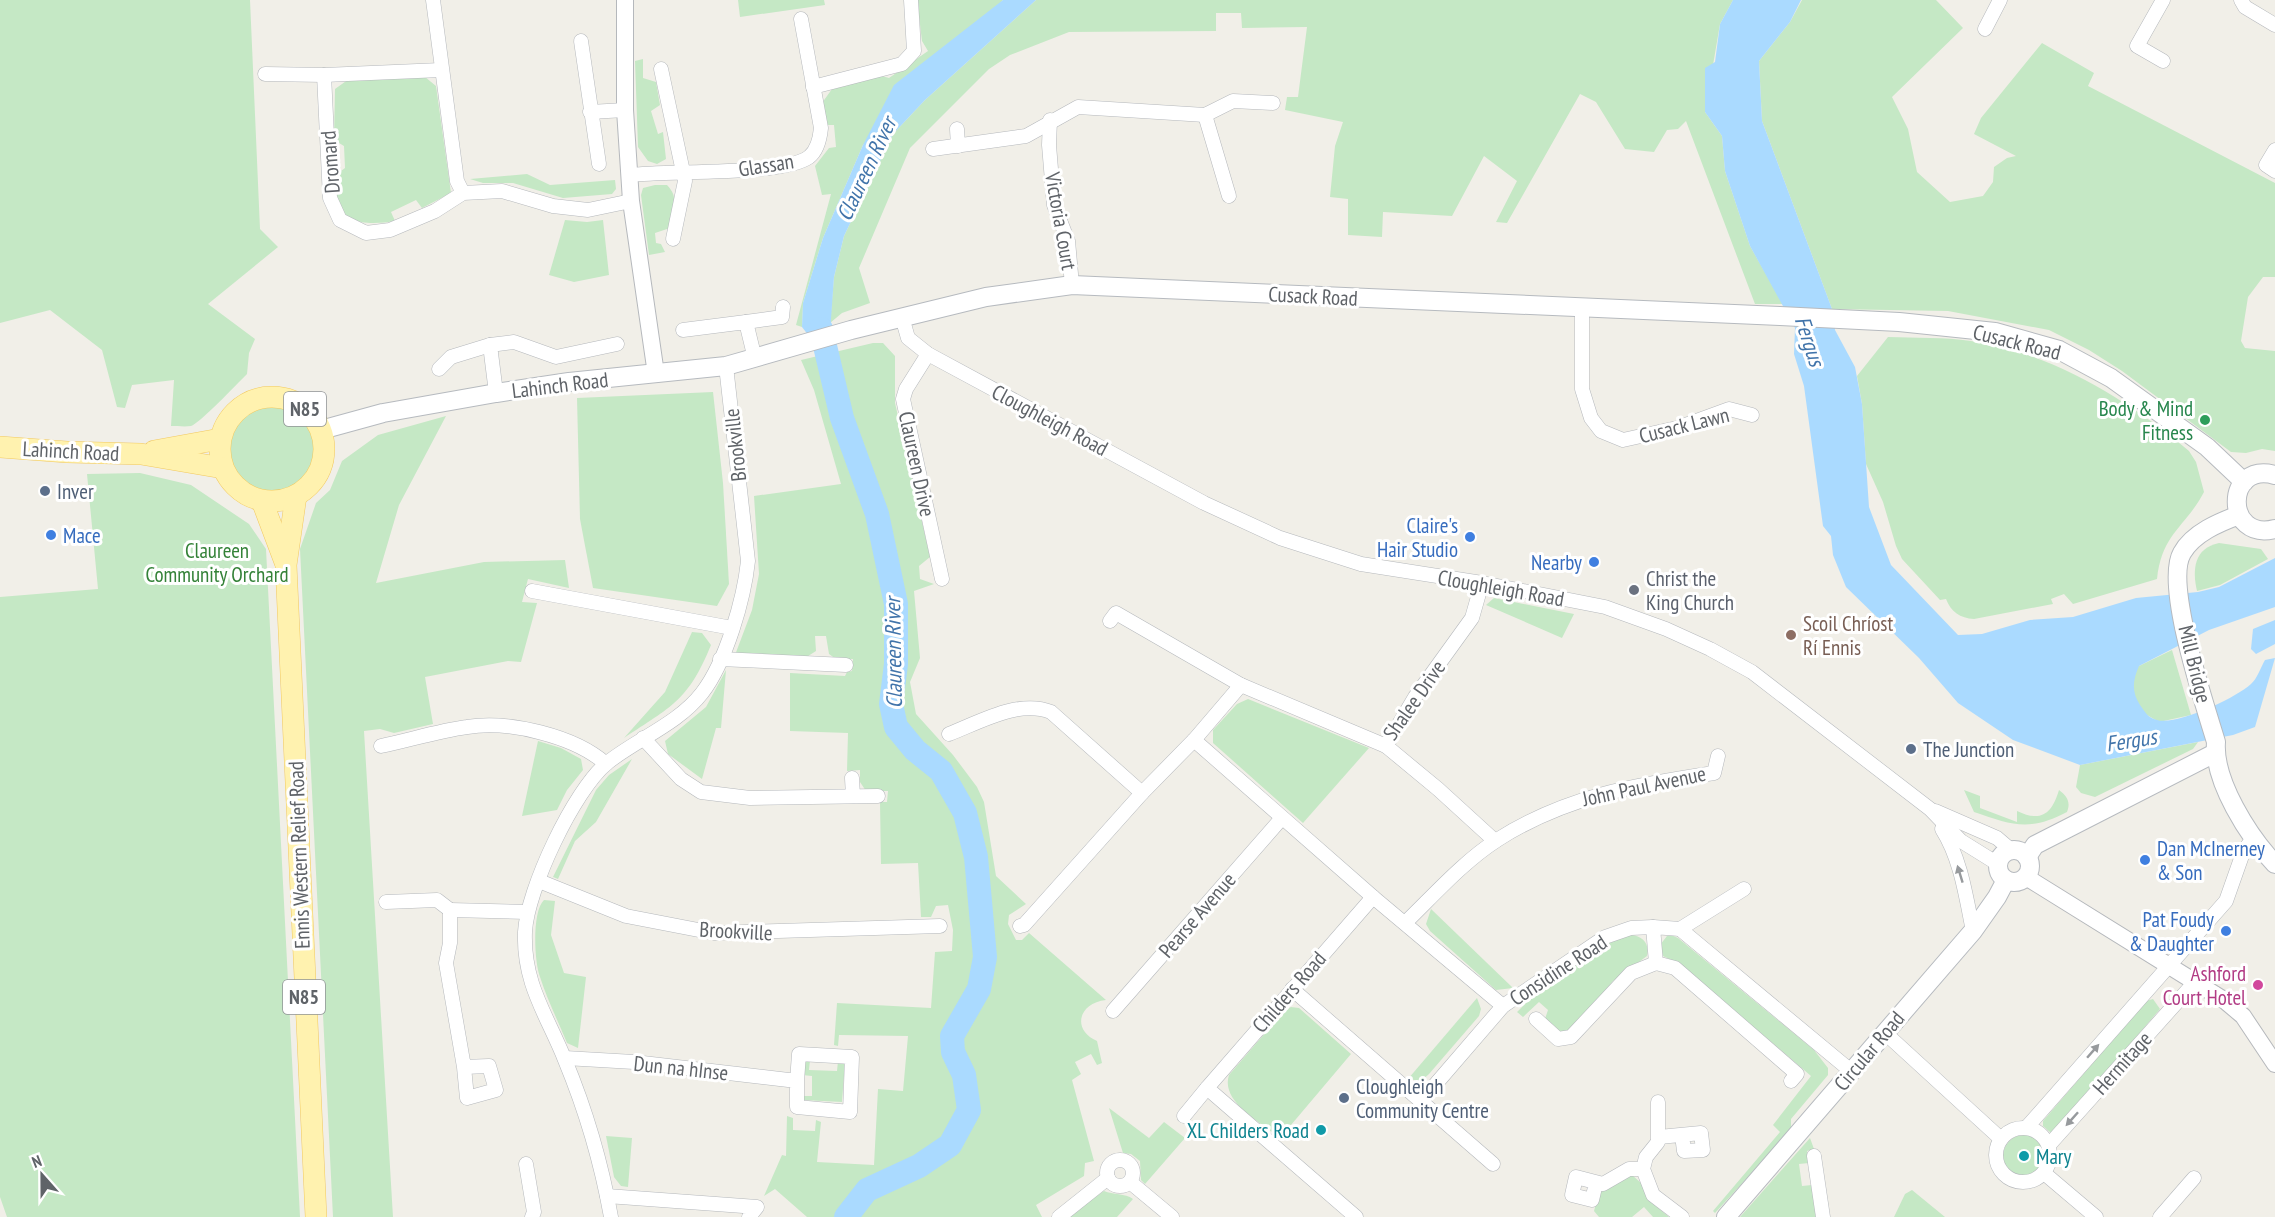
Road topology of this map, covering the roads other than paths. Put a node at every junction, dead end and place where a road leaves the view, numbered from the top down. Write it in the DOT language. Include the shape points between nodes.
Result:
graph roads {
  1 [pos="433,0"];
  2 [pos="626,0"];
  3 [pos="911,0"];
  4 [pos="2000,0"];
  5 [pos="2163,0"];
  6 [pos="2241,0"];
  7 [pos="801,19"];
  8 [pos="2275,25"];
  9 [pos="1984,29"];
  10 [pos="581,41"];
  11 [pos="2163,61"];
  12 [pos="661,69"];
  13 [pos="441,70"];
  14 [pos="266,74"];
  15 [pos="324,75"];
  16 [pos="813,87"];
  17 [pos="1273,104"];
  18 [pos="626,110"];
  19 [pos="590,112"];
  20 [pos="1205,115"];
  21 [pos="1050,120"];
  22 [pos="957,129"];
  23 [pos="958,146"];
  24 [pos="933,148"];
  25 [pos="2275,150"];
  26 [pos="599,164"];
  27 [pos="2275,171"];
  28 [pos="683,173"];
  29 [pos="630,175"];
  30 [pos="463,193"];
  31 [pos="1229,196"];
  32 [pos="631,201"];
  33 [pos="673,239"];
  34 [pos="1072,285"];
  35 [pos="783,307"];
  36 [pos="1582,308"];
  37 [pos="902,317"];
  38 [pos="746,322"];
  39 [pos="683,330"];
  40 [pos="617,344"];
  41 [pos="490,345"];
  42 [pos="800,346"];
  43 [pos="928,354"];
  44 [pos="755,359"];
  45 [pos="726,366"];
  46 [pos="439,369"];
  47 [pos="656,374"];
  48 [pos="496,393"];
  49 [pos="1752,415"];
  50 [pos="321,430"];
  51 [pos="220,439"];
  52 [pos="0,447"];
  53 [pos="141,453"];
  54 [pos="223,468"];
  55 [pos="2275,475"];
  56 [pos="2244,482"];
  57 [pos="296,496"];
  58 [pos="262,501"];
  59 [pos="2239,515"];
  60 [pos="2275,529"];
  61 [pos="286,565"];
  62 [pos="942,579"];
  63 [pos="1482,583"];
  64 [pos="532,591"];
  65 [pos="1110,621"];
  66 [pos="732,628"];
  67 [pos="720,659"];
  68 [pos="846,665"];
  69 [pos="1241,685"];
  70 [pos="949,734"];
  71 [pos="643,738"];
  72 [pos="1194,740"];
  73 [pos="381,746"];
  74 [pos="1386,746"];
  75 [pos="2216,748"];
  76 [pos="1718,756"];
  77 [pos="606,764"];
  78 [pos="852,778"];
  79 [pos="1142,793"];
  80 [pos="853,796"];
  81 [pos="878,796"];
  82 [pos="1930,809"];
  83 [pos="1281,819"];
  84 [pos="2253,839"];
  85 [pos="1495,841"];
  86 [pos="2019,853"];
  87 [pos="2275,864"];
  88 [pos="2002,872"];
  89 [pos="2026,877"];
  90 [pos="540,881"];
  91 [pos="1744,889"];
  92 [pos="1373,897"];
  93 [pos="386,902"];
  94 [pos="450,910"];
  95 [pos="527,912"];
  96 [pos="1405,922"];
  97 [pos="940,926"];
  98 [pos="1020,926"];
  99 [pos="1653,927"];
  100 [pos="1680,929"];
  101 [pos="1973,931"];
  102 [pos="1656,963"];
  103 [pos="2168,967"];
  104 [pos="2195,982"];
  105 [pos="1292,989"];
  106 [pos="1503,1006"];
  107 [pos="1113,1011"];
  108 [pos="1536,1019"];
  109 [pos="1884,1032"];
  110 [pos="565,1058"];
  111 [pos="2275,1064"];
  112 [pos="464,1067"];
  113 [pos="1851,1071"];
  114 [pos="797,1081"];
  115 [pos="1791,1081"];
  116 [pos="1207,1088"];
  117 [pos="1422,1100"];
  118 [pos="1658,1102"];
  119 [pos="1184,1116"];
  120 [pos="2027,1127"];
  121 [pos="1682,1135"];
  122 [pos="1659,1137"];
  123 [pos="2001,1139"];
  124 [pos="2049,1145"];
  125 [pos="1814,1156"];
  126 [pos="526,1164"];
  127 [pos="1492,1164"];
  128 [pos="1643,1169"];
  129 [pos="2044,1173"];
  130 [pos="1108,1178"];
  131 [pos="2194,1178"];
  132 [pos="1130,1182"];
  133 [pos="1596,1183"];
  134 [pos="607,1196"];
  135 [pos="316,1217"];
  136 [pos="532,1217"];
  137 [pos="611,1217"];
  138 [pos="749,1217"];
  139 [pos="1059,1217"];
  140 [pos="1172,1217"];
  141 [pos="1356,1217"];
  142 [pos="1682,1217"];
  143 [pos="1726,1217"];
  144 [pos="1822,1217"];
  145 [pos="2096,1217"];
  146 [pos="2160,1217"];
  1 -- 13 [label="street"];
  2 -- 18 [label="street"];
  3 -- 16 [label="street" via="914,51 902,64"];
  4 -- 9 [label="street"];
  5 -- 11 [label="street" via="2137,46"];
  6 -- 8 [label="street" via="2245,7"];
  7 -- 16 [label="street, Glassan"];
  10 -- 19 [label="street"];
  12 -- 28 [label="street"];
  13 -- 15 [label="street"];
  13 -- 30 [label="street" via="456,181"];
  14 -- 15 [label="street"];
  15 -- 30 [label="street, Dromard" via="330,198 340,220 366,233 390,230 435,211"];
  16 -- 28 [label="street, Glassan" via="821,128 819,144 809,157 784,164"];
  17 -- 20 [label="street" via="1233,101"];
  18 -- 19 [label="street"];
  18 -- 29 [label="street"];
  19 -- 26 [label="street"];
  20 -- 21 [label="street" via="1078,107"];
  20 -- 31 [label="street" via="1217,181"];
  21 -- 23 [label="street" via="1026,136"];
  21 -- 34 [label="street, Victoria Court" via="1054,205 1068,241"];
  22 -- 23 [label="street"];
  23 -- 24 [label="street"];
  25 -- 27 [label="street" via="2266,165"];
  28 -- 29 [label="street, Glassan"];
  28 -- 33 [label="street" via="679,222"];
  29 -- 32 [label="street"];
  30 -- 32 [label="street, Dromard" via="502,191 553,206 588,210"];
  32 -- 47 [label="street"];
  34 -- 36 [label="main road, Cusack Road"];
  34 -- 37 [label="main road, Cusack Road" via="1007,293"];
  35 -- 38 [label="street" via="782,317"];
  36 -- 49 [label="street, Cusack Lawn" via="1582,389 1591,418 1601,431 1623,440 1677,428 1729,409"];
  36 -- 56 [label="main road, Cusack Road" via="1780,316 1995,332 2059,350 2111,378 2207,447"];
  37 -- 42 [label="main road, Cusack Road"];
  37 -- 43 [label="street, Cloughleigh Road" via="908,338"];
  38 -- 39 [label="street"];
  38 -- 44 [label="street"];
  40 -- 41 [label="street" via="556,357 514,342"];
  41 -- 46 [label="street" via="451,357"];
  41 -- 48 [label="street"];
  42 -- 44 [label="main road, Lahinch Road"];
  43 -- 62 [label="street, Claureen Drive" via="903,399"];
  43 -- 63 [label="street, Cloughleigh Road" via="1204,503 1280,538 1361,564"];
  44 -- 45 [label="main road, Lahinch Road"];
  45 -- 47 [label="main road, Lahinch Road"];
  45 -- 66 [label="street, Brookville" via="748,561 744,593"];
  47 -- 48 [label="main road, Lahinch Road"];
  48 -- 50 [label="main road, Lahinch Road" via="383,413"];
  50 -- 51 [label="main road, N85" via="301,405 271,396 242,405 232,414"];
  50 -- 57 [label="main road, N85" via="323,460 308,487"];
  51 -- 53 [label="main road, Lahinch Road"];
  51 -- 54 [label="main road"];
  52 -- 53 [label="main road, Lahinch Road"];
  53 -- 54 [label="main road, Lahinch Road"];
  54 -- 58 [label="main road" via="238,489"];
  55 -- 56 [label="main road" via="2257,474"];
  56 -- 59 [label="main road" via="2236,498"];
  57 -- 58 [label="main road"];
  57 -- 61 [label="main road, Ennis Western Relief Road / N85"];
  58 -- 61 [label="main road, Ennis Western Relief Road / N85"];
  59 -- 60 [label="main road" via="2252,527"];
  59 -- 75 [label="main road, Mill Bridge" via="2222,521 2189,544 2181,553 2176,585"];
  61 -- 135 [label="main road, Ennis Western Relief Road / N85"];
  63 -- 74 [label="street, Shalee Drive" via="1472,618 1415,697"];
  63 -- 82 [label="street, Cloughleigh Road" via="1605,607 1710,649 1752,672"];
  64 -- 66 [label="street"];
  65 -- 69 [label="street, Shalee Drive" via="1116,613"];
  66 -- 67 [label="street, Brookville"];
  67 -- 68 [label="street"];
  67 -- 71 [label="street, Brookville" via="703,693"];
  69 -- 72 [label="street"];
  69 -- 74 [label="street, Shalee Drive"];
  70 -- 79 [label="street" via="992,717 1037,707 1051,712"];
  71 -- 77 [label="street, Brookville"];
  71 -- 80 [label="street" via="681,779 701,792 750,798"];
  72 -- 79 [label="street"];
  72 -- 83 [label="street"];
  73 -- 77 [label="street" via="484,725 553,735 578,745"];
  74 -- 85 [label="street"];
  75 -- 84 [label="main road, Mill Bridge" via="2239,817"];
  75 -- 86 [label="main road"];
  76 -- 85 [label="street, John Paul Avenue" via="1714,773 1643,784 1575,801"];
  77 -- 90 [label="street" via="574,803"];
  78 -- 80 [label="street"];
  79 -- 98 [label="street"];
  80 -- 81 [label="street"];
  82 -- 86 [label="street, Cloughleigh Road" via="1967,823"];
  82 -- 88 [label="street, Cloughleigh Road" via="1961,841"];
  101 -- 82 [label="street, Cloughleigh Road, one-way" via="1951,843"];
  83 -- 92 [label="street"];
  83 -- 107 [label="street, Pearse Avenue"];
  84 -- 87 [label="main road, Mill Bridge"];
  84 -- 103 [label="street, Hermitage" via="2244,850 2226,901"];
  85 -- 96 [label="street, John Paul Avenue"];
  86 -- 88 [label="main road" via="2002,855"];
  86 -- 89 [label="main road" via="2030,863"];
  88 -- 89 [label="main road" via="2020,881"];
  88 -- 101 [label="main road, Circular Road" via="1997,897"];
  89 -- 103 [label="street"];
  90 -- 95 [label="street"];
  90 -- 97 [label="street, Brookville" via="626,916 714,933"];
  91 -- 100 [label="street"];
  92 -- 96 [label="street, Considine Road"];
  92 -- 105 [label="street, Childers Road"];
  93 -- 94 [label="street" via="437,900"];
  94 -- 95 [label="street"];
  94 -- 112 [label="street" via="446,963"];
  95 -- 110 [label="street" via="525,935 532,991"];
  96 -- 106 [label="street, Considine Road"];
  99 -- 100 [label="street, Considine Road"];
  99 -- 102 [label="street"];
  99 -- 106 [label="street, Considine Road" via="1631,928 1605,937"];
  100 -- 113 [label="street"];
  101 -- 109 [label="main road, Circular Road"];
  102 -- 108 [label="street, Considine Road" via="1631,973 1571,1037 1558,1039"];
  102 -- 115 [label="street" via="1675,968 1797,1074"];
  103 -- 104 [label="street"];
  120 -- 103 [label="street, Hermitage, one-way"];
  104 -- 111 [label="street" via="2243,1017"];
  104 -- 124 [label="street, Hermitage, one-way"];
  105 -- 116 [label="street, Childers Road"];
  105 -- 117 [label="street"];
  106 -- 117 [label="street"];
  109 -- 113 [label="main road, Circular Road"];
  109 -- 123 [label="street"];
  110 -- 114 [label="street, Dun na hInse"];
  110 -- 134 [label="street" via="596,1140"];
  113 -- 143 [label="main road, Circular Road"];
  114 -- 114 [label="street" via="799,1054 852,1058 850,1112 797,1107"];
  116 -- 119 [label="street, Childers Road"];
  116 -- 141 [label="street"];
  117 -- 127 [label="street"];
  118 -- 122 [label="street"];
  120 -- 123 [label="street, Hermitage" via="2008,1132"];
  120 -- 124 [label="street" via="2037,1131"];
  121 -- 122 [label="street"];
  122 -- 128 [label="street"];
  123 -- 129 [label="street" via="1997,1164 2006,1177 2023,1182"];
  124 -- 129 [label="street" via="2050,1161"];
  125 -- 144 [label="street"];
  126 -- 136 [label="street"];
  128 -- 133 [label="street" via="1629,1169 1603,1184"];
  128 -- 142 [label="street" via="1653,1195"];
  129 -- 145 [label="street"];
  130 -- 132 [label="street" via="1120,1186"];
  130 -- 132 [label="street" via="1109,1164 1122,1159 1133,1168"];
  130 -- 139 [label="street"];
  131 -- 146 [label="street"];
  132 -- 140 [label="street"];
  134 -- 137 [label="street"];
  134 -- 138 [label="street" via="757,1208"];
}
